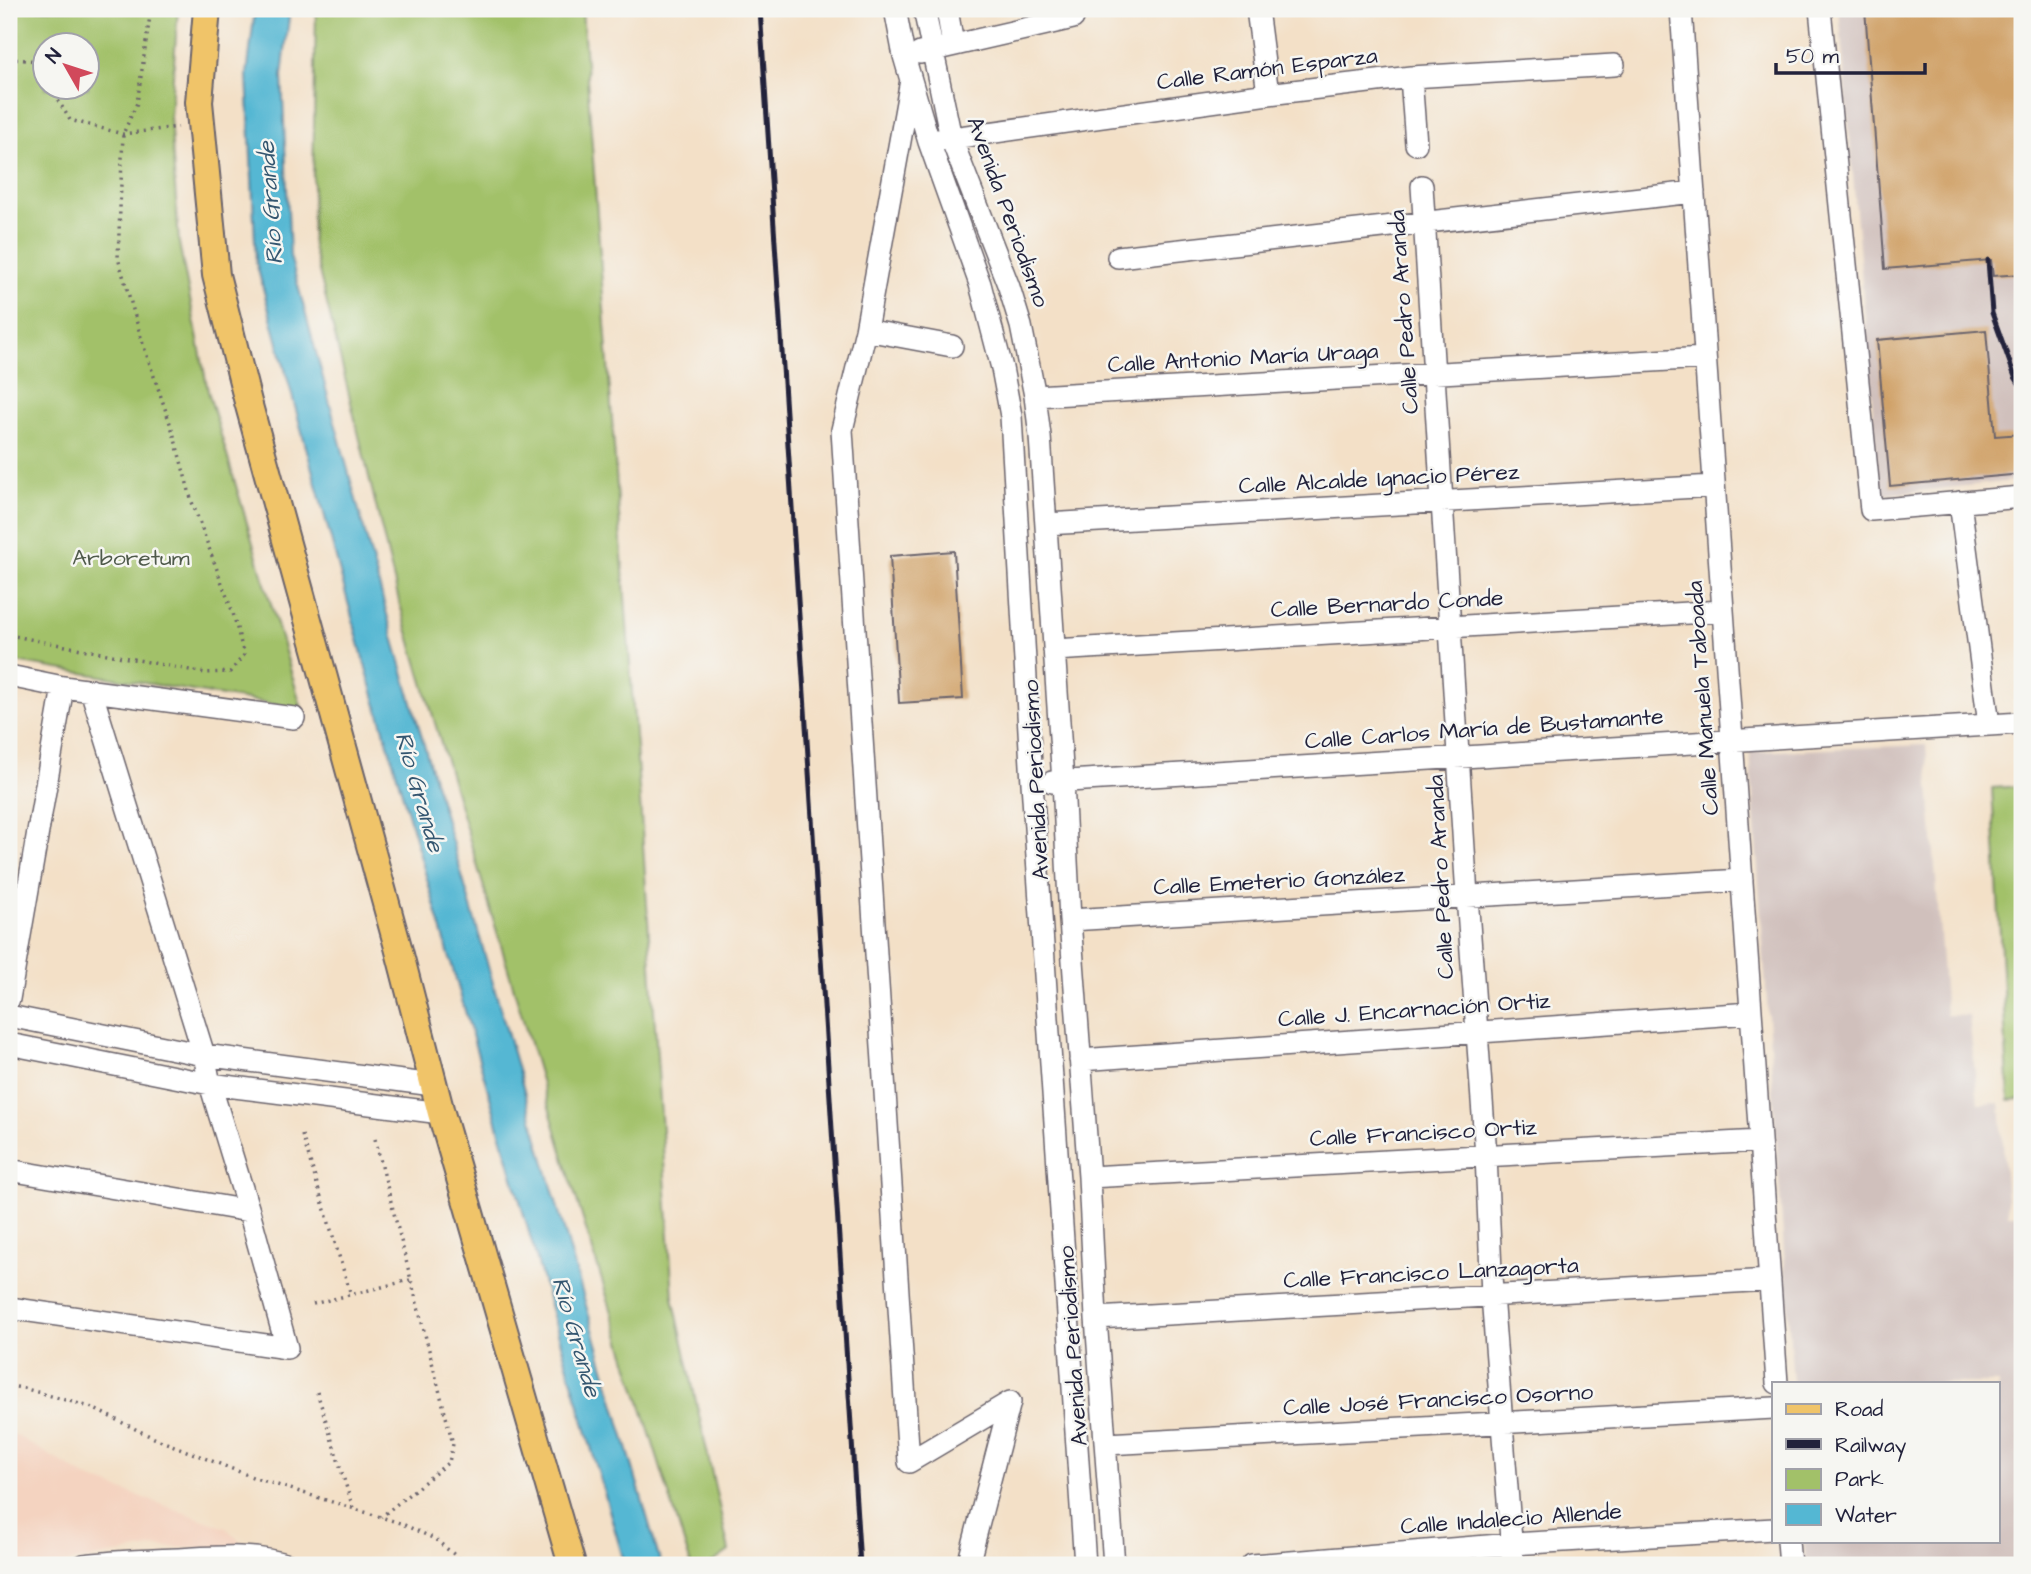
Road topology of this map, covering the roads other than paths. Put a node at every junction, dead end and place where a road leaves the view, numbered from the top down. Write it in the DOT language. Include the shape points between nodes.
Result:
graph roads {
  1 [pos="207,9"];
  2 [pos="895,9"];
  3 [pos="923,9"];
  4 [pos="947,9"];
  5 [pos="1072,9"];
  6 [pos="1257,9"];
  7 [pos="1681,9"];
  8 [pos="1820,9"];
  9 [pos="953,45"];
  10 [pos="931,50"];
  11 [pos="904,56"];
  12 [pos="1614,65"];
  13 [pos="1410,77"];
  14 [pos="911,80"];
  15 [pos="1268,94"];
  16 [pos="951,138"];
  17 [pos="929,142"];
  18 [pos="1416,144"];
  19 [pos="1422,186"];
  20 [pos="1694,192"];
  21 [pos="1424,223"];
  22 [pos="1118,257"];
  23 [pos="866,330"];
  24 [pos="952,346"];
  25 [pos="1706,358"];
  26 [pos="1434,373"];
  27 [pos="1035,396"];
  28 [pos="1714,486"];
  29 [pos="2022,497"];
  30 [pos="1443,501"];
  31 [pos="1960,502"];
  32 [pos="1046,524"];
  33 [pos="1723,611"];
  34 [pos="1451,626"];
  35 [pos="1054,650"];
  36 [pos="9,676"];
  37 [pos="63,687"];
  38 [pos="91,690"];
  39 [pos="294,718"];
  40 [pos="2022,723"];
  41 [pos="1989,725"];
  42 [pos="1732,740"];
  43 [pos="1460,757"];
  44 [pos="1063,782"];
  45 [pos="1032,783"];
  46 [pos="1742,880"];
  47 [pos="1467,896"];
  48 [pos="1070,920"];
  49 [pos="9,999"];
  50 [pos="1751,1013"];
  51 [pos="9,1016"];
  52 [pos="1477,1032"];
  53 [pos="9,1044"];
  54 [pos="204,1055"];
  55 [pos="1080,1060"];
  56 [pos="407,1083"];
  57 [pos="210,1084"];
  58 [pos="433,1085"];
  59 [pos="412,1110"];
  60 [pos="441,1112"];
  61 [pos="1760,1140"];
  62 [pos="1486,1155"];
  63 [pos="9,1170"];
  64 [pos="1089,1177"];
  65 [pos="249,1211"];
  66 [pos="1770,1280"];
  67 [pos="1492,1295"];
  68 [pos="9,1308"];
  69 [pos="1096,1318"];
  70 [pos="1777,1382"];
  71 [pos="1772,1408"];
  72 [pos="1502,1423"];
  73 [pos="1106,1444"];
  74 [pos="1772,1529"];
  75 [pos="1788,1542"];
  76 [pos="1512,1544"];
  77 [pos="187,1562"];
  78 [pos="85,1565"];
  79 [pos="288,1565"];
  80 [pos="572,1565"];
  81 [pos="968,1565"];
  82 [pos="1085,1565"];
  83 [pos="1114,1565"];
  84 [pos="1252,1565"];
  85 [pos="1513,1565"];
  86 [pos="1790,1565"];
  1 -- 58 [label="main road" via="199,102 216,275"];
  2 -- 11 [label="street, Avenida Periodismo"];
  3 -- 10 [label="street, Avenida Periodismo"];
  4 -- 9 [label="street"];
  5 -- 9 [label="street" via="1073,18"];
  6 -- 15 [label="street"];
  7 -- 20 [label="street, Calle Manuela Taboada"];
  8 -- 31 [label="street" via="1871,510"];
  9 -- 10 [label="street"];
  10 -- 11 [label="street"];
  10 -- 16 [label="street, Avenida Periodismo"];
  11 -- 14 [label="street, Avenida Periodismo"];
  12 -- 13 [label="street, Calle Ramón Esparza"];
  13 -- 15 [label="street, Calle Ramón Esparza"];
  13 -- 18 [label="street"];
  14 -- 17 [label="street, Avenida Periodismo"];
  14 -- 23 [label="street"];
  15 -- 16 [label="street, Calle Ramón Esparza"];
  16 -- 17 [label="street, Calle Ramón Esparza"];
  16 -- 27 [label="street, Avenida Periodismo" via="1009,287"];
  17 -- 45 [label="street, Avenida Periodismo" via="979,284 1011,416"];
  19 -- 21 [label="street, Calle Pedro Aranda"];
  20 -- 21 [label="street"];
  20 -- 25 [label="street, Calle Manuela Taboada"];
  21 -- 22 [label="street"];
  21 -- 26 [label="street, Calle Pedro Aranda"];
  23 -- 24 [label="street"];
  23 -- 81 [label="street" via="842,430 909,1462 1010,1402"];
  25 -- 26 [label="street, Calle Antonio María Uraga"];
  25 -- 28 [label="street, Calle Manuela Taboada"];
  26 -- 27 [label="street, Calle Antonio María Uraga"];
  26 -- 30 [label="street, Calle Pedro Aranda"];
  27 -- 32 [label="street, Avenida Periodismo"];
  28 -- 30 [label="street, Calle Alcalde Ignacio Pérez"];
  28 -- 33 [label="street, Calle Manuela Taboada"];
  29 -- 31 [label="street"];
  30 -- 32 [label="street, Calle Alcalde Ignacio Pérez"];
  30 -- 34 [label="street, Calle Pedro Aranda"];
  31 -- 41 [label="street"];
  32 -- 35 [label="street, Avenida Periodismo"];
  33 -- 34 [label="street, Calle Bernardo Conde"];
  33 -- 42 [label="street, Calle Manuela Taboada"];
  34 -- 35 [label="street, Calle Bernardo Conde"];
  34 -- 43 [label="street, Calle Pedro Aranda"];
  35 -- 44 [label="street, Avenida Periodismo"];
  36 -- 37 [label="street"];
  37 -- 38 [label="street"];
  37 -- 49 [label="street"];
  38 -- 39 [label="street"];
  38 -- 54 [label="street"];
  40 -- 41 [label="street, Calle Carlos María de Bustamante"];
  41 -- 42 [label="street, Calle Carlos María de Bustamante"];
  42 -- 43 [label="street, Calle Carlos María de Bustamante"];
  42 -- 46 [label="street, Calle Manuela Taboada"];
  43 -- 44 [label="street, Calle Carlos María de Bustamante"];
  43 -- 47 [label="street, Calle Pedro Aranda"];
  44 -- 45 [label="street, Calle Carlos María de Bustamante"];
  44 -- 48 [label="street, Avenida Periodismo"];
  45 -- 82 [label="street, Avenida Periodismo"];
  46 -- 47 [label="street, Calle Emeterio González"];
  46 -- 50 [label="street, Calle Manuela Taboada"];
  47 -- 48 [label="street, Calle Emeterio González"];
  47 -- 52 [label="street, Calle Pedro Aranda"];
  48 -- 55 [label="street, Avenida Periodismo"];
  50 -- 52 [label="street, Calle J. Encarnación Ortiz"];
  50 -- 61 [label="street, Calle Manuela Taboada"];
  51 -- 54 [label="street"];
  52 -- 55 [label="street, Calle J. Encarnación Ortiz"];
  52 -- 62 [label="street, Calle Pedro Aranda"];
  53 -- 57 [label="street"];
  54 -- 56 [label="street"];
  54 -- 57 [label="street"];
  55 -- 64 [label="street, Avenida Periodismo"];
  56 -- 58 [label="street"];
  56 -- 59 [label="street"];
  57 -- 59 [label="street"];
  57 -- 65 [label="street"];
  58 -- 60 [label="main road"];
  59 -- 60 [label="street"];
  60 -- 80 [label="main road"];
  61 -- 62 [label="street, Calle Francisco Ortiz"];
  61 -- 66 [label="street, Calle Manuela Taboada"];
  62 -- 64 [label="street, Calle Francisco Ortiz"];
  62 -- 67 [label="street, Calle Pedro Aranda"];
  63 -- 65 [label="street"];
  64 -- 69 [label="street, Avenida Periodismo"];
  65 -- 68 [label="street" via="287,1348"];
  66 -- 67 [label="street, Calle Francisco Lanzagorta"];
  66 -- 70 [label="street, Calle Manuela Taboada"];
  67 -- 69 [label="street, Calle Francisco Lanzagorta"];
  67 -- 72 [label="street, Calle Pedro Aranda"];
  69 -- 73 [label="street, Avenida Periodismo"];
  71 -- 72 [label="street, Calle José Francisco Osorno"];
  72 -- 73 [label="street, Calle José Francisco Osorno"];
  72 -- 76 [label="street, Calle Pedro Aranda"];
  73 -- 83 [label="street, Avenida Periodismo"];
  74 -- 76 [label="street, Calle Indalecio Allende"];
  75 -- 86 [label="street"];
  76 -- 84 [label="street, Calle Indalecio Allende"];
  76 -- 85 [label="street, Calle Pedro Aranda"];
  77 -- 78 [label="street"];
  77 -- 79 [label="street" via="238,1556"];
}
